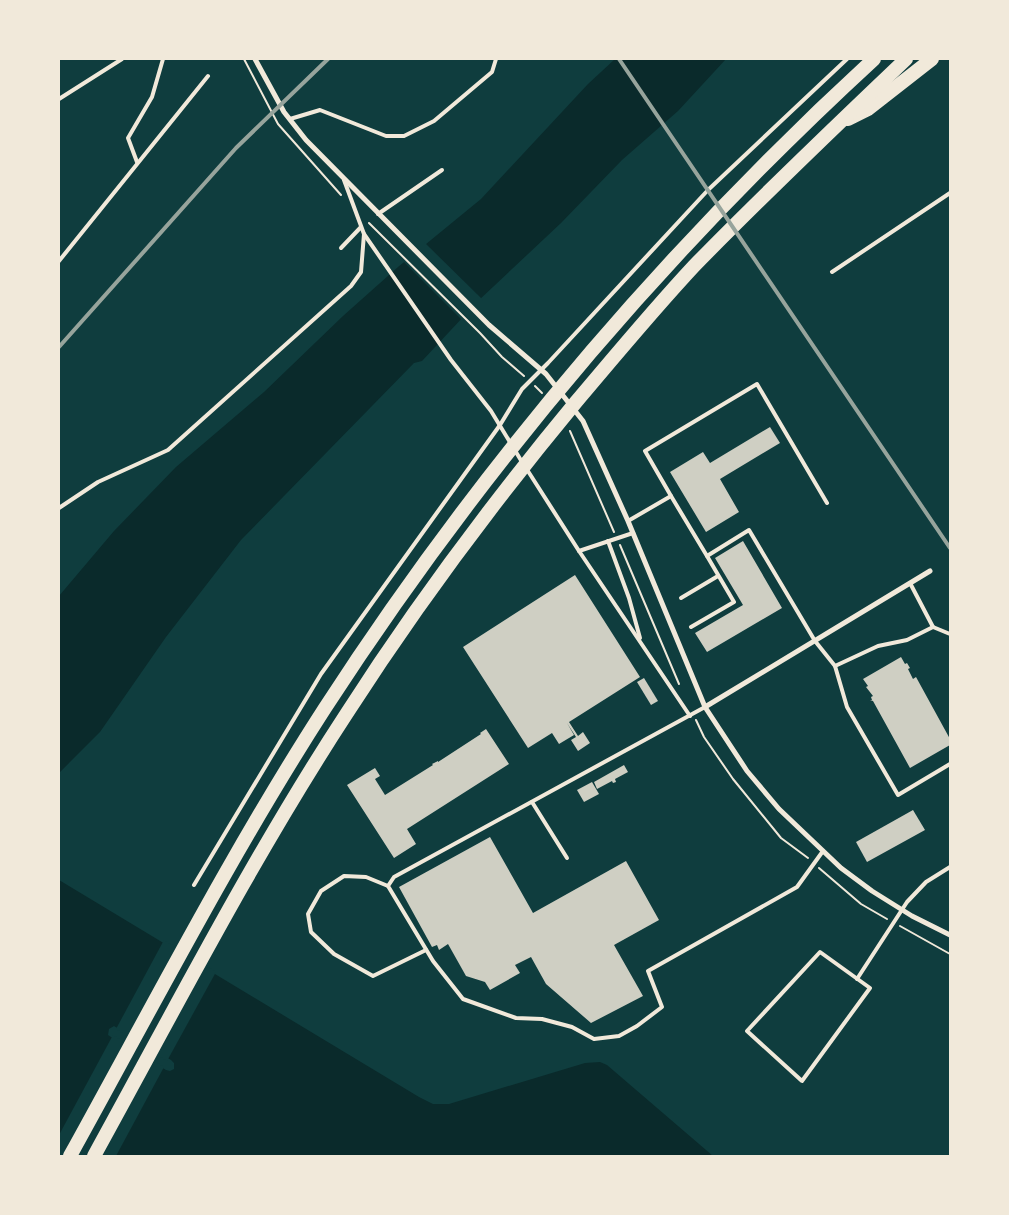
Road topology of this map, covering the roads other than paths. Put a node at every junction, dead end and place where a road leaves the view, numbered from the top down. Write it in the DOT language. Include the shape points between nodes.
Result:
graph roads {
  1 [pos="122,59"];
  2 [pos="163,59"];
  3 [pos="255,59"];
  4 [pos="496,59"];
  5 [pos="847,59"];
  6 [pos="874,59"];
  7 [pos="906,59"];
  8 [pos="932,59"];
  9 [pos="208,76"];
  10 [pos="59,99"];
  11 [pos="290,119"];
  12 [pos="836,125"];
  13 [pos="137,162"];
  14 [pos="442,170"];
  15 [pos="344,180"];
  16 [pos="950,193"];
  17 [pos="378,214"];
  18 [pos="361,228"];
  19 [pos="364,234"];
  20 [pos="341,248"];
  21 [pos="59,261"];
  22 [pos="832,272"];
  23 [pos="541,370"];
  24 [pos="500,425"];
  25 [pos="671,496"];
  26 [pos="827,503"];
  27 [pos="59,508"];
  28 [pos="628,521"];
  29 [pos="633,532"];
  30 [pos="608,541"];
  31 [pos="579,551"];
  32 [pos="706,556"];
  33 [pos="930,571"];
  34 [pos="718,576"];
  35 [pos="910,583"];
  36 [pos="681,598"];
  37 [pos="691,627"];
  38 [pos="933,627"];
  39 [pos="950,634"];
  40 [pos="814,641"];
  41 [pos="641,643"];
  42 [pos="835,666"];
  43 [pos="705,707"];
  44 [pos="690,716"];
  45 [pos="950,764"];
  46 [pos="532,802"];
  47 [pos="823,851"];
  48 [pos="567,858"];
  49 [pos="950,867"];
  50 [pos="194,885"];
  51 [pos="388,886"];
  52 [pos="902,910"];
  53 [pos="950,935"];
  54 [pos="426,950"];
  55 [pos="857,979"];
  56 [pos="70,1156"];
  57 [pos="94,1156"];
  1 -- 10 [label="lane"];
  2 -- 13 [label="lane" via="152,97 128,138"];
  3 -- 11 [label="street"];
  4 -- 11 [label="lane" via="492,72 456,103 434,121 404,136 386,136 320,110"];
  5 -- 23 [label="lane" via="708,190"];
  6 -- 56 [label="highway" via="738,190 647,288 518,440 424,564 348,674 274,791"];
  7 -- 12 [label="highway"];
  8 -- 12 [label="highway" via="868,109"];
  9 -- 13 [label="lane"];
  11 -- 15 [label="street"];
  12 -- 57 [label="highway" via="694,266 607,364 523,467 420,605 347,712 278,825"];
  13 -- 21 [label="lane"];
  14 -- 17 [label="lane"];
  15 -- 17 [label="street"];
  15 -- 18 [label="lane"];
  16 -- 22 [label="lane"];
  17 -- 23 [label="street" via="489,325"];
  18 -- 19 [label="lane"];
  18 -- 20 [label="lane"];
  19 -- 24 [label="lane"];
  19 -- 27 [label="lane" via="361,272 351,286 278,352 168,450 98,482"];
  23 -- 24 [label="lane" via="522,389"];
  23 -- 28 [label="street" via="583,421"];
  24 -- 31 [label="lane"];
  24 -- 50 [label="lane" via="322,674"];
  25 -- 26 [label="lane" via="645,451 757,384"];
  25 -- 28 [label="lane"];
  25 -- 32 [label="lane"];
  28 -- 29 [label="street"];
  29 -- 30 [label="lane"];
  29 -- 43 [label="street"];
  30 -- 31 [label="lane"];
  30 -- 41 [label="lane"];
  31 -- 41 [label="lane"];
  32 -- 34 [label="lane"];
  32 -- 40 [label="lane" via="749,530"];
  33 -- 35 [label="street"];
  34 -- 36 [label="lane"];
  34 -- 37 [label="lane" via="734,602"];
  35 -- 38 [label="lane"];
  35 -- 40 [label="street"];
  38 -- 39 [label="lane"];
  38 -- 42 [label="lane" via="907,640 878,646"];
  40 -- 42 [label="lane"];
  40 -- 43 [label="street"];
  41 -- 44 [label="lane"];
  42 -- 45 [label="lane" via="847,706 898,795"];
  43 -- 44 [label="lane"];
  43 -- 47 [label="street" via="753,778 779,809"];
  44 -- 46 [label="lane"];
  46 -- 48 [label="lane"];
  46 -- 51 [label="lane" via="394,877"];
  47 -- 52 [label="street" via="841,868"];
  47 -- 54 [label="lane" via="797,887 648,970 662,1007 619,1036 594,1039 572,1027 542,1019 516,1018 463,999"];
  49 -- 52 [label="lane" via="926,882"];
  51 -- 54 [label="lane"];
  51 -- 54 [label="lane" via="366,877 344,876 322,891 312,907 308,914 311,932 334,954 374,976"];
  52 -- 53 [label="street"];
  52 -- 55 [label="lane"];
  55 -- 55 [label="lane" via="820,952 747,1031 802,1081 870,988"];
}
